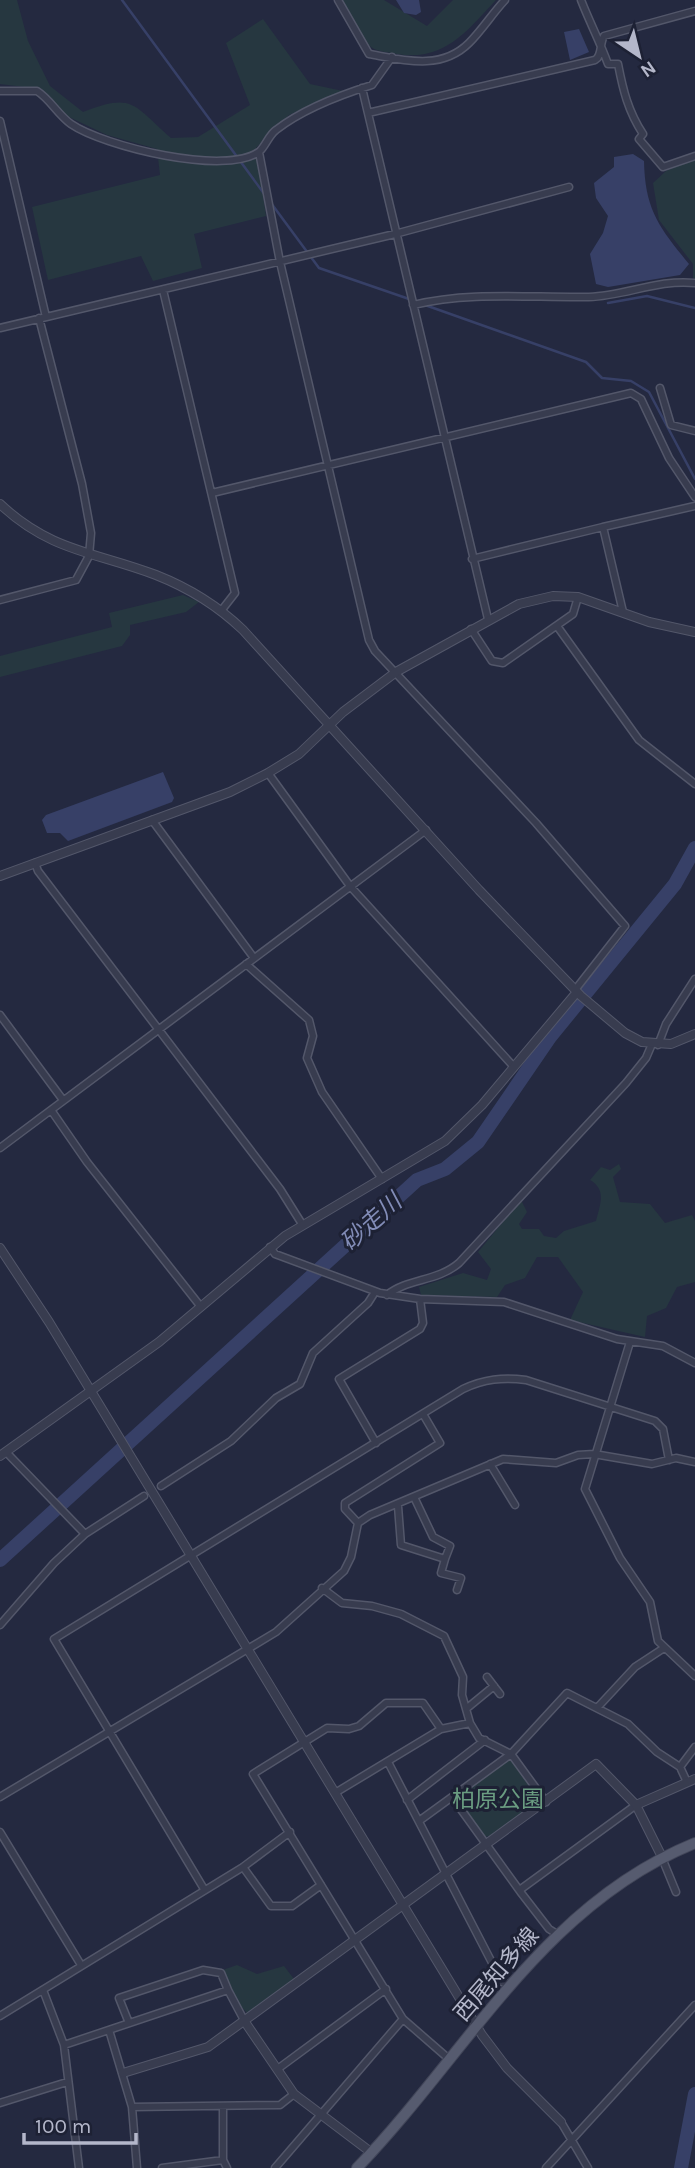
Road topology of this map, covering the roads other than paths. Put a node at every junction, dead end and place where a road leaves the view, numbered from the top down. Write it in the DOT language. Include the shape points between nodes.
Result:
graph roads {
  1 [pos="338,0"];
  2 [pos="505,0"];
  3 [pos="581,0"];
  4 [pos="695,11"];
  5 [pos="600,42"];
  6 [pos="392,57"];
  7 [pos="362,88"];
  8 [pos="0,90"];
  9 [pos="368,113"];
  10 [pos="0,121"];
  11 [pos="259,152"];
  12 [pos="695,156"];
  13 [pos="569,187"];
  14 [pos="396,234"];
  15 [pos="279,261"];
  16 [pos="695,283"];
  17 [pos="163,290"];
  18 [pos="413,305"];
  19 [pos="43,318"];
  20 [pos="0,328"];
  21 [pos="660,388"];
  22 [pos="695,431"];
  23 [pos="445,438"];
  24 [pos="327,466"];
  25 [pos="212,493"];
  26 [pos="695,497"];
  27 [pos="0,504"];
  28 [pos="695,506"];
  29 [pos="603,527"];
  30 [pos="89,556"];
  31 [pos="472,559"];
  32 [pos="578,597"];
  33 [pos="0,600"];
  34 [pos="221,611"];
  35 [pos="624,612"];
  36 [pos="488,619"];
  37 [pos="557,626"];
  38 [pos="471,629"];
  39 [pos="695,632"];
  40 [pos="396,672"];
  41 [pos="331,724"];
  42 [pos="268,774"];
  43 [pos="695,784"];
  44 [pos="152,820"];
  45 [pos="426,830"];
  46 [pos="35,863"];
  47 [pos="0,876"];
  48 [pos="350,886"];
  49 [pos="254,958"];
  50 [pos="246,964"];
  51 [pos="695,978"];
  52 [pos="580,994"];
  53 [pos="0,1015"];
  54 [pos="159,1030"];
  55 [pos="695,1034"];
  56 [pos="655,1045"];
  57 [pos="514,1067"];
  58 [pos="64,1100"];
  59 [pos="51,1110"];
  60 [pos="0,1148"];
  61 [pos="382,1179"];
  62 [pos="302,1224"];
  63 [pos="270,1247"];
  64 [pos="0,1248"];
  65 [pos="375,1292"];
  66 [pos="387,1295"];
  67 [pos="420,1299"];
  68 [pos="201,1307"];
  69 [pos="630,1342"];
  70 [pos="695,1363"];
  71 [pos="92,1392"];
  72 [pos="610,1406"];
  73 [pos="423,1414"];
  74 [pos="376,1443"];
  75 [pos="594,1454"];
  76 [pos="4,1455"];
  77 [pos="669,1460"];
  78 [pos="695,1462"];
  79 [pos="490,1464"];
  80 [pos="160,1486"];
  81 [pos="144,1496"];
  82 [pos="414,1497"];
  83 [pos="515,1505"];
  84 [pos="398,1506"];
  85 [pos="358,1523"];
  86 [pos="85,1534"];
  87 [pos="191,1555"];
  88 [pos="445,1559"];
  89 [pos="322,1588"];
  90 [pos="457,1590"];
  91 [pos="0,1625"];
  92 [pos="247,1648"];
  93 [pos="664,1648"];
  94 [pos="695,1676"];
  95 [pos="487,1677"];
  96 [pos="494,1686"];
  97 [pos="500,1694"];
  98 [pos="597,1708"];
  99 [pos="466,1709"];
  100 [pos="470,1723"];
  101 [pos="441,1729"];
  102 [pos="110,1731"];
  103 [pos="485,1740"];
  104 [pos="304,1742"];
  105 [pos="695,1747"];
  106 [pos="511,1754"];
  107 [pos="388,1762"];
  108 [pos="680,1767"];
  109 [pos="691,1781"];
  110 [pos="335,1793"];
  111 [pos="0,1797"];
  112 [pos="452,1797"];
  113 [pos="407,1800"];
  114 [pos="546,1802"];
  115 [pos="636,1805"];
  116 [pos="419,1821"];
  117 [pos="0,1832"];
  118 [pos="290,1832"];
  119 [pos="695,1843"];
  120 [pos="487,1845"];
  121 [pos="662,1857"];
  122 [pos="243,1867"];
  123 [pos="446,1874"];
  124 [pos="321,1885"];
  125 [pos="204,1889"];
  126 [pos="521,1889"];
  127 [pos="676,1892"];
  128 [pos="404,1905"];
  129 [pos="557,1934"];
  130 [pos="356,1940"];
  131 [pos="81,1965"];
  132 [pos="512,1985"];
  133 [pos="386,1989"];
  134 [pos="43,1990"];
  135 [pos="229,1990"];
  136 [pos="695,2005"];
  137 [pos="0,2016"];
  138 [pos="403,2019"];
  139 [pos="245,2022"];
  140 [pos="129,2023"];
  141 [pos="478,2025"];
  142 [pos="109,2030"];
  143 [pos="64,2045"];
  144 [pos="449,2059"];
  145 [pos="279,2067"];
  146 [pos="123,2073"];
  147 [pos="67,2082"];
  148 [pos="294,2094"];
  149 [pos="0,2102"];
  150 [pos="223,2107"];
  151 [pos="132,2108"];
  152 [pos="321,2116"];
  153 [pos="561,2122"];
  154 [pos="572,2137"];
  155 [pos="372,2153"];
  156 [pos="223,2160"];
  157 [pos="79,2168"];
  158 [pos="137,2168"];
  159 [pos="162,2168"];
  160 [pos="227,2168"];
  161 [pos="275,2168"];
  162 [pos="357,2168"];
  163 [pos="546,2168"];
  164 [pos="588,2168"];
  1 -- 6 [label="street" via="369,54"];
  2 -- 6 [label="street" via="469,44 447,58 421,62"];
  3 -- 5 [label="street"];
  4 -- 5 [label="street" via="604,36"];
  5 -- 9 [label="street" via="595,60"];
  5 -- 12 [label="street" via="608,64 618,64 621,88 643,134 639,139 663,167"];
  6 -- 7 [label="street" via="372,85"];
  7 -- 9 [label="street"];
  7 -- 11 [label="street" via="276,130"];
  8 -- 11 [label="street" via="37,91 72,125 149,152 209,162"];
  9 -- 14 [label="street"];
  10 -- 19 [label="street"];
  11 -- 15 [label="street"];
  13 -- 14 [label="street"];
  14 -- 15 [label="street"];
  14 -- 18 [label="street"];
  15 -- 17 [label="street"];
  15 -- 24 [label="street"];
  16 -- 18 [label="street" via="664,282 590,297 444,298"];
  17 -- 19 [label="street"];
  17 -- 25 [label="street"];
  18 -- 23 [label="street"];
  19 -- 20 [label="street"];
  19 -- 30 [label="street" via="82,484 91,534"];
  21 -- 22 [label="street" via="669,426"];
  23 -- 24 [label="street"];
  23 -- 26 [label="street" via="635,394"];
  23 -- 31 [label="street"];
  24 -- 25 [label="street"];
  24 -- 40 [label="street" via="369,640"];
  25 -- 34 [label="street" via="235,593"];
  27 -- 30 [label="street" via="38,533"];
  28 -- 29 [label="street"];
  29 -- 31 [label="street"];
  29 -- 35 [label="street"];
  30 -- 33 [label="street" via="76,580"];
  30 -- 34 [label="street" via="170,580"];
  31 -- 36 [label="street"];
  32 -- 35 [label="street"];
  32 -- 36 [label="street" via="532,600"];
  32 -- 37 [label="street" via="575,612"];
  34 -- 41 [label="street"];
  35 -- 39 [label="street"];
  36 -- 38 [label="street"];
  37 -- 38 [label="street" via="499,664 488,657"];
  37 -- 43 [label="street" via="639,740"];
  38 -- 40 [label="street"];
  40 -- 41 [label="street"];
  40 -- 52 [label="street" via="625,926"];
  41 -- 42 [label="street" via="299,754"];
  41 -- 45 [label="street"];
  42 -- 44 [label="street"];
  42 -- 48 [label="street"];
  44 -- 46 [label="street"];
  44 -- 49 [label="street"];
  45 -- 48 [label="street"];
  45 -- 52 [label="street"];
  46 -- 47 [label="street"];
  46 -- 54 [label="street"];
  48 -- 49 [label="street"];
  48 -- 57 [label="street"];
  49 -- 50 [label="street"];
  50 -- 54 [label="street"];
  50 -- 61 [label="street" via="309,1020 313,1036 307,1058 322,1092"];
  51 -- 56 [label="street"];
  52 -- 56 [label="street" via="625,1033"];
  52 -- 57 [label="street"];
  53 -- 58 [label="street"];
  54 -- 58 [label="street"];
  54 -- 62 [label="street"];
  55 -- 56 [label="street" via="680,1042"];
  56 -- 66 [label="street" via="626,1083 458,1264 439,1277"];
  57 -- 61 [label="street" via="445,1141"];
  58 -- 59 [label="street"];
  59 -- 60 [label="street"];
  59 -- 68 [label="street"];
  61 -- 62 [label="street"];
  62 -- 63 [label="street"];
  63 -- 65 [label="street" via="275,1254"];
  63 -- 68 [label="street"];
  64 -- 71 [label="street"];
  65 -- 66 [label="street"];
  65 -- 80 [label="street" via="313,1353 300,1384 276,1398 231,1441"];
  66 -- 67 [label="street"];
  67 -- 69 [label="street" via="504,1302"];
  67 -- 74 [label="street" via="420,1329 339,1379"];
  68 -- 71 [label="street"];
  69 -- 70 [label="street" via="663,1346"];
  69 -- 72 [label="street"];
  71 -- 76 [label="street"];
  71 -- 87 [label="street"];
  72 -- 73 [label="street" via="510,1378 472,1384"];
  72 -- 75 [label="street"];
  72 -- 77 [label="street" via="656,1421 663,1429"];
  73 -- 74 [label="street"];
  73 -- 85 [label="street" via="440,1443 345,1503"];
  74 -- 87 [label="street"];
  75 -- 77 [label="street" via="652,1464"];
  75 -- 79 [label="street" via="555,1463 503,1459"];
  75 -- 93 [label="street" via="585,1481 587,1495 620,1558 650,1602"];
  76 -- 86 [label="street"];
  77 -- 78 [label="street"];
  79 -- 82 [label="street"];
  79 -- 83 [label="street"];
  81 -- 86 [label="street"];
  82 -- 84 [label="street"];
  82 -- 88 [label="street" via="433,1536 450,1546"];
  84 -- 85 [label="street"];
  84 -- 88 [label="street" via="401,1545"];
  85 -- 89 [label="street" via="348,1564"];
  86 -- 91 [label="street"];
  87 -- 92 [label="street"];
  87 -- 102 [label="street" via="54,1639"];
  88 -- 90 [label="street" via="441,1573 461,1578"];
  89 -- 92 [label="street" via="281,1628"];
  89 -- 99 [label="street" via="342,1603 401,1614 444,1636 463,1677"];
  92 -- 102 [label="street"];
  92 -- 104 [label="street"];
  93 -- 94 [label="street"];
  93 -- 98 [label="street" via="635,1667"];
  95 -- 96 [label="street"];
  96 -- 97 [label="street"];
  96 -- 99 [label="street"];
  98 -- 106 [label="street" via="567,1693"];
  98 -- 108 [label="street" via="628,1724"];
  99 -- 100 [label="street"];
  100 -- 101 [label="street"];
  100 -- 103 [label="street" via="474,1733"];
  101 -- 104 [label="street" via="425,1704 391,1702 380,1705 354,1728 327,1728"];
  101 -- 107 [label="street"];
  102 -- 111 [label="street"];
  102 -- 125 [label="street"];
  103 -- 106 [label="street"];
  103 -- 113 [label="street"];
  104 -- 110 [label="street"];
  104 -- 118 [label="street" via="253,1774"];
  105 -- 108 [label="street"];
  106 -- 112 [label="street"];
  106 -- 114 [label="street"];
  107 -- 110 [label="street"];
  107 -- 113 [label="street"];
  108 -- 109 [label="street"];
  109 -- 115 [label="street"];
  110 -- 128 [label="street"];
  112 -- 116 [label="street"];
  112 -- 120 [label="street"];
  113 -- 116 [label="street"];
  114 -- 115 [label="street" via="596,1764"];
  114 -- 120 [label="street"];
  115 -- 121 [label="street"];
  115 -- 126 [label="street"];
  116 -- 123 [label="street"];
  117 -- 131 [label="street"];
  118 -- 122 [label="street"];
  118 -- 124 [label="street"];
  119 -- 121 [label="main road, 西尾知多線"];
  120 -- 123 [label="street"];
  120 -- 126 [label="street"];
  121 -- 127 [label="street"];
  121 -- 129 [label="main road, 西尾知多線" via="606,1891"];
  122 -- 124 [label="street" via="271,1906 292,1906"];
  122 -- 125 [label="street"];
  123 -- 128 [label="street"];
  123 -- 132 [label="street" via="502,1982"];
  124 -- 130 [label="street"];
  125 -- 131 [label="street"];
  126 -- 129 [label="street"];
  128 -- 130 [label="street"];
  128 -- 141 [label="street"];
  129 -- 132 [label="main road, 西尾知多線"];
  130 -- 133 [label="street"];
  130 -- 139 [label="street"];
  131 -- 134 [label="street"];
  132 -- 141 [label="main road, 西尾知多線"];
  133 -- 138 [label="street"];
  133 -- 145 [label="street"];
  134 -- 137 [label="street"];
  134 -- 143 [label="street"];
  135 -- 139 [label="street"];
  135 -- 140 [label="street"];
  135 -- 140 [label="street" via="221,1973 203,1970 119,1998"];
  136 -- 154 [label="street"];
  138 -- 144 [label="street"];
  138 -- 152 [label="street"];
  139 -- 145 [label="street"];
  139 -- 146 [label="street" via="208,2047"];
  140 -- 142 [label="street"];
  141 -- 144 [label="main road, 西尾知多線"];
  141 -- 153 [label="street" via="507,2068"];
  142 -- 143 [label="street"];
  142 -- 146 [label="street"];
  143 -- 147 [label="street"];
  144 -- 155 [label="main road, 西尾知多線"];
  145 -- 148 [label="street"];
  146 -- 151 [label="street"];
  147 -- 149 [label="street"];
  147 -- 157 [label="street"];
  148 -- 150 [label="street" via="280,2105"];
  148 -- 152 [label="street"];
  150 -- 151 [label="street"];
  150 -- 156 [label="street"];
  151 -- 158 [label="street"];
  152 -- 155 [label="street"];
  152 -- 161 [label="street"];
  153 -- 154 [label="street"];
  154 -- 163 [label="street"];
  154 -- 164 [label="street"];
  155 -- 162 [label="main road, 西尾知多線"];
  156 -- 159 [label="street"];
  156 -- 160 [label="street"];
}
